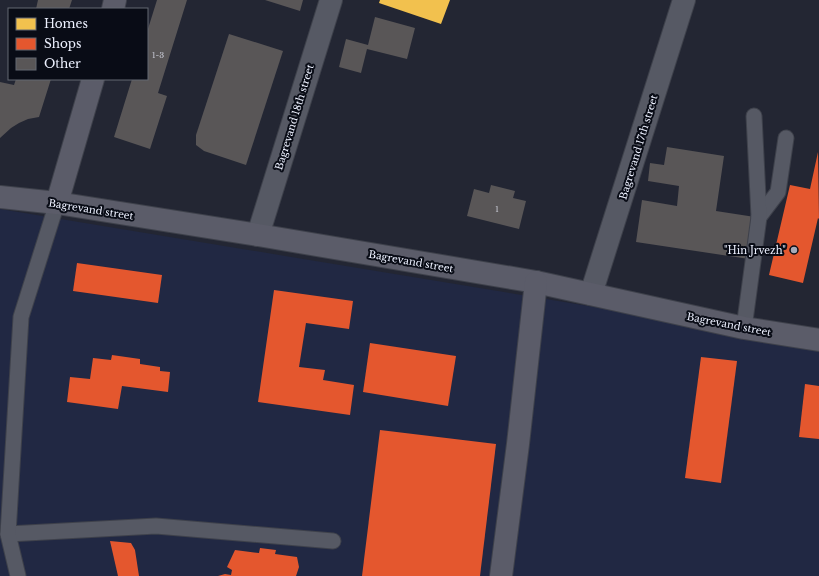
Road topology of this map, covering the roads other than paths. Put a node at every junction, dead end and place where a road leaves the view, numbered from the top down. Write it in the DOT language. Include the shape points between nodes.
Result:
graph roads {
  1 [pos="331,0"];
  2 [pos="684,0"];
  3 [pos="93,80"];
  4 [pos="754,116"];
  5 [pos="786,138"];
  6 [pos="0,197"];
  7 [pos="57,203"];
  8 [pos="759,217"];
  9 [pos="258,235"];
  10 [pos="536,282"];
  11 [pos="591,294"];
  12 [pos="744,328"];
  13 [pos="819,340"];
  14 [pos="8,534"];
  15 [pos="333,541"];
  16 [pos="18,576"];
  17 [pos="501,576"];
  1 -- 9 [label="street, Bagrevand 18th street"];
  2 -- 11 [label="street, Bagrevand 17th street"];
  3 -- 7 [label="main road"];
  4 -- 8 [label="lane"];
  5 -- 8 [label="lane" via="778,192"];
  6 -- 7 [label="main road, Bagrevand street"];
  7 -- 9 [label="main road, Bagrevand street"];
  7 -- 14 [label="lane" via="21,317"];
  8 -- 12 [label="lane"];
  9 -- 10 [label="main road, Bagrevand street"];
  10 -- 11 [label="main road, Bagrevand street"];
  10 -- 17 [label="main road"];
  11 -- 12 [label="main road, Bagrevand street"];
  12 -- 13 [label="main road, Bagrevand street"];
  14 -- 15 [label="lane" via="156,526"];
  14 -- 16 [label="lane"];
}
